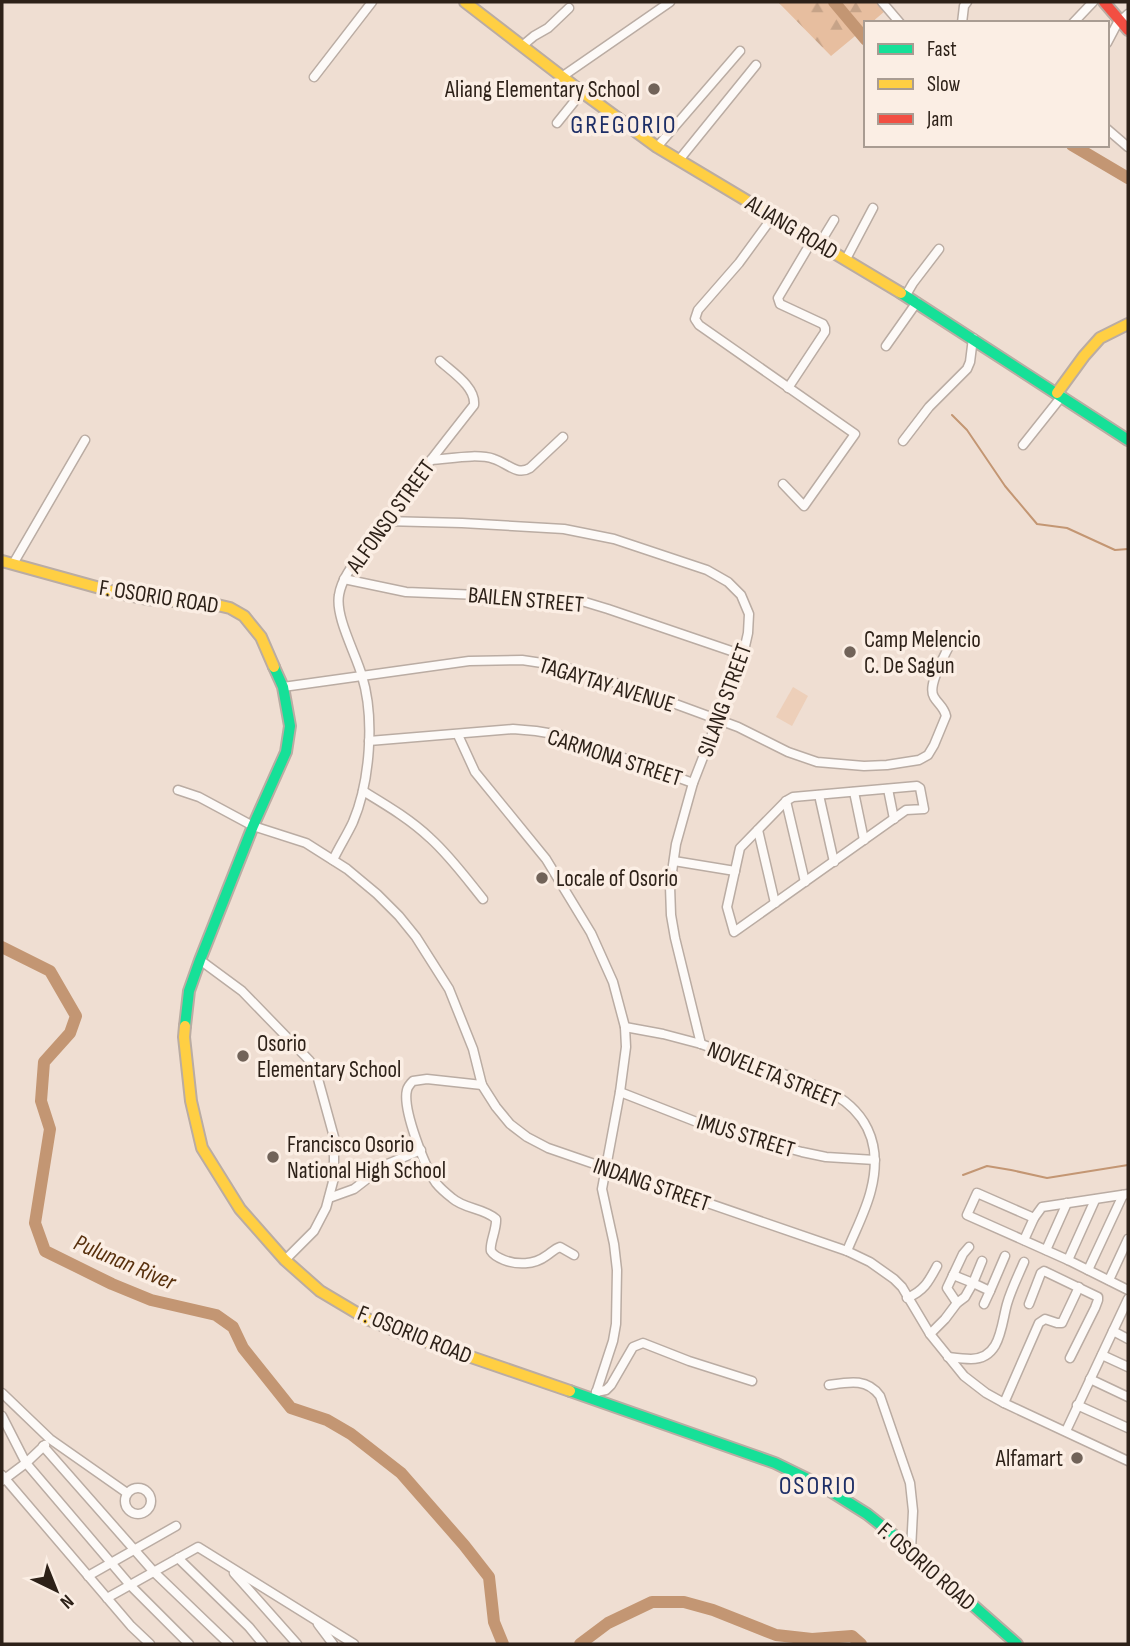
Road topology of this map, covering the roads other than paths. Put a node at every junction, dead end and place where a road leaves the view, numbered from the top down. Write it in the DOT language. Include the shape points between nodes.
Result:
graph roads {
  1 [pos="372,2"];
  2 [pos="466,2"];
  3 [pos="670,2"];
  4 [pos="882,2"];
  5 [pos="967,2"];
  6 [pos="1093,2"];
  7 [pos="1104,2"];
  8 [pos="569,8"];
  9 [pos="1124,17"];
  10 [pos="898,21"];
  11 [pos="962,21"];
  12 [pos="1075,21"];
  13 [pos="1128,30"];
  14 [pos="1109,39"];
  15 [pos="522,46"];
  16 [pos="740,51"];
  17 [pos="756,65"];
  18 [pos="563,76"];
  19 [pos="314,77"];
  20 [pos="582,92"];
  21 [pos="557,123"];
  22 [pos="1109,131"];
  23 [pos="1128,146"];
  24 [pos="657,147"];
  25 [pos="679,160"];
  26 [pos="873,208"];
  27 [pos="774,215"];
  28 [pos="834,220"];
  29 [pos="816,241"];
  30 [pos="939,249"];
  31 [pos="846,259"];
  32 [pos="906,295"];
  33 [pos="917,302"];
  34 [pos="1128,324"];
  35 [pos="973,338"];
  36 [pos="886,346"];
  37 [pos="440,361"];
  38 [pos="788,388"];
  39 [pos="1060,395"];
  40 [pos="563,437"];
  41 [pos="85,440"];
  42 [pos="1128,440"];
  43 [pos="903,441"];
  44 [pos="1023,445"];
  45 [pos="431,460"];
  46 [pos="783,484"];
  47 [pos="384,521"];
  48 [pos="8,562"];
  49 [pos="344,579"];
  50 [pos="948,648"];
  51 [pos="743,655"];
  52 [pos="363,677"];
  53 [pos="283,687"];
  54 [pos="717,719"];
  55 [pos="458,735"];
  56 [pos="369,741"];
  57 [pos="694,783"];
  58 [pos="178,789"];
  59 [pos="888,789"];
  60 [pos="363,790"];
  61 [pos="853,792"];
  62 [pos="819,795"];
  63 [pos="786,801"];
  64 [pos="894,819"];
  65 [pos="254,826"];
  66 [pos="758,830"];
  67 [pos="863,840"];
  68 [pos="333,860"];
  69 [pos="674,861"];
  70 [pos="834,862"];
  71 [pos="735,871"];
  72 [pos="805,882"];
  73 [pos="483,899"];
  74 [pos="775,903"];
  75 [pos="200,960"];
  76 [pos="625,1027"];
  77 [pos="701,1044"];
  78 [pos="482,1085"];
  79 [pos="620,1092"];
  80 [pos="421,1150"];
  81 [pos="875,1160"];
  82 [pos="607,1169"];
  83 [pos="1126,1194"];
  84 [pos="329,1198"];
  85 [pos="1095,1200"];
  86 [pos="1067,1203"];
  87 [pos="1034,1218"];
  88 [pos="1128,1239"];
  89 [pos="1024,1240"];
  90 [pos="969,1247"];
  91 [pos="1046,1250"];
  92 [pos="847,1251"];
  93 [pos="573,1255"];
  94 [pos="1005,1256"];
  95 [pos="1068,1259"];
  96 [pos="285,1260"];
  97 [pos="982,1261"];
  98 [pos="1024,1262"];
  99 [pos="937,1266"];
  100 [pos="1088,1270"];
  101 [pos="953,1275"];
  102 [pos="1109,1280"];
  103 [pos="973,1283"];
  104 [pos="1079,1287"];
  105 [pos="1128,1290"];
  106 [pos="990,1291"];
  107 [pos="908,1297"];
  108 [pos="957,1303"];
  109 [pos="984,1304"];
  110 [pos="1028,1304"];
  111 [pos="1127,1304"];
  112 [pos="1113,1331"];
  113 [pos="930,1334"];
  114 [pos="1128,1339"];
  115 [pos="1102,1355"];
  116 [pos="948,1357"];
  117 [pos="1070,1358"];
  118 [pos="1128,1367"];
  119 [pos="1090,1379"];
  120 [pos="752,1381"];
  121 [pos="829,1385"];
  122 [pos="2,1393"];
  123 [pos="595,1395"];
  124 [pos="1128,1397"];
  125 [pos="1004,1403"];
  126 [pos="1077,1405"];
  127 [pos="2,1416"];
  128 [pos="1128,1429"];
  129 [pos="1066,1431"];
  130 [pos="50,1439"];
  131 [pos="43,1446"];
  132 [pos="1128,1461"];
  133 [pos="26,1463"];
  134 [pos="3,1478"];
  135 [pos="127,1493"];
  136 [pos="176,1526"];
  137 [pos="134,1549"];
  138 [pos="911,1550"];
  139 [pos="178,1558"];
  140 [pos="111,1562"];
  141 [pos="228,1566"];
  142 [pos="154,1572"];
  143 [pos="88,1576"];
  144 [pos="130,1585"];
  145 [pos="107,1598"];
  146 [pos="313,1619"];
  147 [pos="150,1644"];
  148 [pos="189,1644"];
  149 [pos="229,1644"];
  150 [pos="263,1644"];
  151 [pos="297,1644"];
  152 [pos="333,1644"];
  153 [pos="354,1644"];
  154 [pos="1017,1644"];
  1 -- 19 [label="street"];
  2 -- 15 [label="street, ALIANG ROAD"];
  3 -- 18 [label="street"];
  4 -- 10 [label="street"];
  5 -- 11 [label="street"];
  6 -- 12 [label="street"];
  7 -- 9 [label="street"];
  8 -- 15 [label="street"];
  9 -- 13 [label="street"];
  9 -- 14 [label="street"];
  15 -- 18 [label="street, ALIANG ROAD"];
  16 -- 24 [label="street"];
  17 -- 25 [label="street"];
  18 -- 20 [label="street, ALIANG ROAD"];
  20 -- 21 [label="street"];
  20 -- 24 [label="street, ALIANG ROAD"];
  22 -- 23 [label="street"];
  24 -- 25 [label="street, ALIANG ROAD"];
  25 -- 27 [label="street, ALIANG ROAD"];
  26 -- 31 [label="street"];
  27 -- 29 [label="street, ALIANG ROAD"];
  27 -- 38 [label="street" via="695,319"];
  28 -- 29 [label="street"];
  29 -- 31 [label="street, ALIANG ROAD"];
  29 -- 38 [label="street" via="778,298 780,304 825,328"];
  30 -- 32 [label="street"];
  31 -- 32 [label="street, ALIANG ROAD"];
  32 -- 33 [label="street, ALIANG ROAD"];
  33 -- 35 [label="street, ALIANG ROAD"];
  33 -- 36 [label="street"];
  34 -- 39 [label="street" via="1106,334 1084,356"];
  35 -- 39 [label="street, ALIANG ROAD"];
  35 -- 43 [label="street" via="967,369"];
  37 -- 45 [label="street, ALFONSO STREET" via="475,398"];
  38 -- 46 [label="street" via="855,434 804,506"];
  39 -- 42 [label="street, ALIANG ROAD"];
  39 -- 44 [label="street"];
  40 -- 45 [label="street" via="525,472 485,457"];
  41 -- 48 [label="street"];
  45 -- 47 [label="street, ALFONSO STREET"];
  47 -- 49 [label="street, ALFONSO STREET"];
  47 -- 51 [label="street, SILANG STREET" via="564,529 614,539 706,570 741,595 749,614"];
  48 -- 53 [label="street, F. OSORIO ROAD" via="118,593 230,608 244,616 261,637"];
  49 -- 51 [label="street, BAILEN STREET" via="406,592 575,599"];
  49 -- 52 [label="street, ALFONSO STREET" via="340,614"];
  50 -- 54 [label="street, TAGAYTAY AVENUE" via="932,692 946,716 928,755 919,760 864,766 817,762"];
  51 -- 54 [label="street, SILANG STREET"];
  52 -- 53 [label="street, TAGAYTAY AVENUE"];
  52 -- 54 [label="street, TAGAYTAY AVENUE" via="469,661 522,660 567,668"];
  52 -- 56 [label="street, ALFONSO STREET"];
  53 -- 65 [label="street, F. OSORIO ROAD" via="290,726 286,752"];
  54 -- 57 [label="street, SILANG STREET"];
  55 -- 56 [label="street, CARMONA STREET"];
  55 -- 57 [label="street, CARMONA STREET" via="536,731"];
  55 -- 76 [label="street" via="475,772 547,859 591,933 613,982"];
  56 -- 60 [label="street, ALFONSO STREET"];
  57 -- 69 [label="street, SILANG STREET"];
  58 -- 65 [label="street, INDANG STREET"];
  59 -- 61 [label="street"];
  59 -- 64 [label="street"];
  59 -- 64 [label="street" via="920,788 924,809 906,810"];
  60 -- 68 [label="street, ALFONSO STREET"];
  60 -- 73 [label="street" via="428,836"];
  61 -- 62 [label="street"];
  61 -- 67 [label="street"];
  62 -- 63 [label="street"];
  62 -- 70 [label="street"];
  63 -- 66 [label="street"];
  63 -- 72 [label="street"];
  64 -- 67 [label="street"];
  65 -- 68 [label="street, INDANG STREET" via="306,843"];
  65 -- 75 [label="street, F. OSORIO ROAD"];
  66 -- 71 [label="street" via="740,848"];
  66 -- 74 [label="street"];
  67 -- 70 [label="street"];
  68 -- 78 [label="street, INDANG STREET" via="377,894 416,937 449,989"];
  69 -- 71 [label="street"];
  69 -- 77 [label="street, SILANG STREET" via="671,915"];
  70 -- 72 [label="street"];
  71 -- 74 [label="street" via="727,907 734,932"];
  72 -- 74 [label="street"];
  75 -- 84 [label="street" via="242,991 315,1068 334,1137"];
  75 -- 96 [label="street, F. OSORIO ROAD" via="189,992 184,1037 202,1148 240,1209"];
  76 -- 77 [label="street, NOVELETA STREET"];
  76 -- 79 [label="street"];
  77 -- 81 [label="street, NOVELETA STREET" via="839,1096 862,1117"];
  78 -- 80 [label="street" via="413,1081 407,1093 410,1120"];
  78 -- 82 [label="street, INDANG STREET" via="510,1124 527,1137"];
  79 -- 81 [label="street, IMUS STREET" via="707,1126 802,1152"];
  79 -- 82 [label="street"];
  80 -- 84 [label="street" via="385,1165 354,1189"];
  80 -- 93 [label="street" via="436,1183 454,1200 496,1219 491,1244 496,1257 514,1264 528,1263 560,1247"];
  81 -- 92 [label="street, NOVELETA STREET" via="871,1192"];
  82 -- 92 [label="street, INDANG STREET"];
  82 -- 123 [label="street" via="602,1192 617,1270 616,1324"];
  83 -- 85 [label="street"];
  83 -- 100 [label="street"];
  84 -- 96 [label="street" via="314,1231"];
  85 -- 86 [label="street"];
  85 -- 95 [label="street"];
  86 -- 87 [label="street" via="1042,1207"];
  86 -- 91 [label="street"];
  87 -- 89 [label="street"];
  87 -- 89 [label="street" via="977,1193 967,1215"];
  88 -- 102 [label="street"];
  89 -- 91 [label="street"];
  90 -- 101 [label="street"];
  91 -- 95 [label="street"];
  92 -- 107 [label="street, INDANG STREET" via="894,1279"];
  94 -- 106 [label="street"];
  95 -- 100 [label="street"];
  96 -- 123 [label="street, F. OSORIO ROAD" via="320,1291 367,1319"];
  97 -- 103 [label="street"];
  98 -- 116 [label="street" via="993,1349 974,1359"];
  99 -- 107 [label="street" via="926,1286"];
  100 -- 102 [label="street"];
  101 -- 103 [label="street"];
  101 -- 108 [label="street" via="947,1288"];
  102 -- 105 [label="street"];
  103 -- 106 [label="street"];
  103 -- 108 [label="street"];
  104 -- 110 [label="street" via="1042,1271"];
  104 -- 117 [label="street" via="1098,1300"];
  104 -- 125 [label="street" via="1062,1323 1045,1319 1039,1323"];
  106 -- 109 [label="street"];
  107 -- 113 [label="street, INDANG STREET"];
  108 -- 113 [label="street"];
  111 -- 112 [label="street"];
  112 -- 114 [label="street"];
  112 -- 115 [label="street"];
  113 -- 116 [label="street, INDANG STREET"];
  115 -- 118 [label="street"];
  115 -- 119 [label="street"];
  116 -- 125 [label="street, INDANG STREET" via="964,1376"];
  119 -- 124 [label="street"];
  119 -- 126 [label="street"];
  120 -- 123 [label="street" via="643,1343 633,1347 611,1385"];
  121 -- 138 [label="street" via="863,1383 880,1396 910,1483"];
  122 -- 130 [label="street"];
  123 -- 138 [label="street, F. OSORIO ROAD" via="775,1463 824,1487"];
  125 -- 129 [label="street, INDANG STREET"];
  126 -- 128 [label="street"];
  126 -- 129 [label="street"];
  127 -- 133 [label="street"];
  129 -- 132 [label="street, INDANG STREET"];
  130 -- 131 [label="street"];
  130 -- 135 [label="street"];
  131 -- 133 [label="street"];
  131 -- 137 [label="street"];
  133 -- 134 [label="street"];
  133 -- 140 [label="street"];
  134 -- 143 [label="street"];
  136 -- 137 [label="street"];
  137 -- 140 [label="street"];
  137 -- 142 [label="street"];
  138 -- 154 [label="street, F. OSORIO ROAD"];
  139 -- 141 [label="street" via="198,1547"];
  139 -- 142 [label="street"];
  139 -- 150 [label="street"];
  140 -- 143 [label="street"];
  140 -- 144 [label="street"];
  141 -- 146 [label="street"];
  141 -- 151 [label="street"];
  142 -- 144 [label="street"];
  142 -- 149 [label="street"];
  143 -- 145 [label="street"];
  144 -- 145 [label="street"];
  144 -- 148 [label="street"];
  145 -- 147 [label="street"];
  146 -- 152 [label="street"];
  146 -- 153 [label="street"];
}
